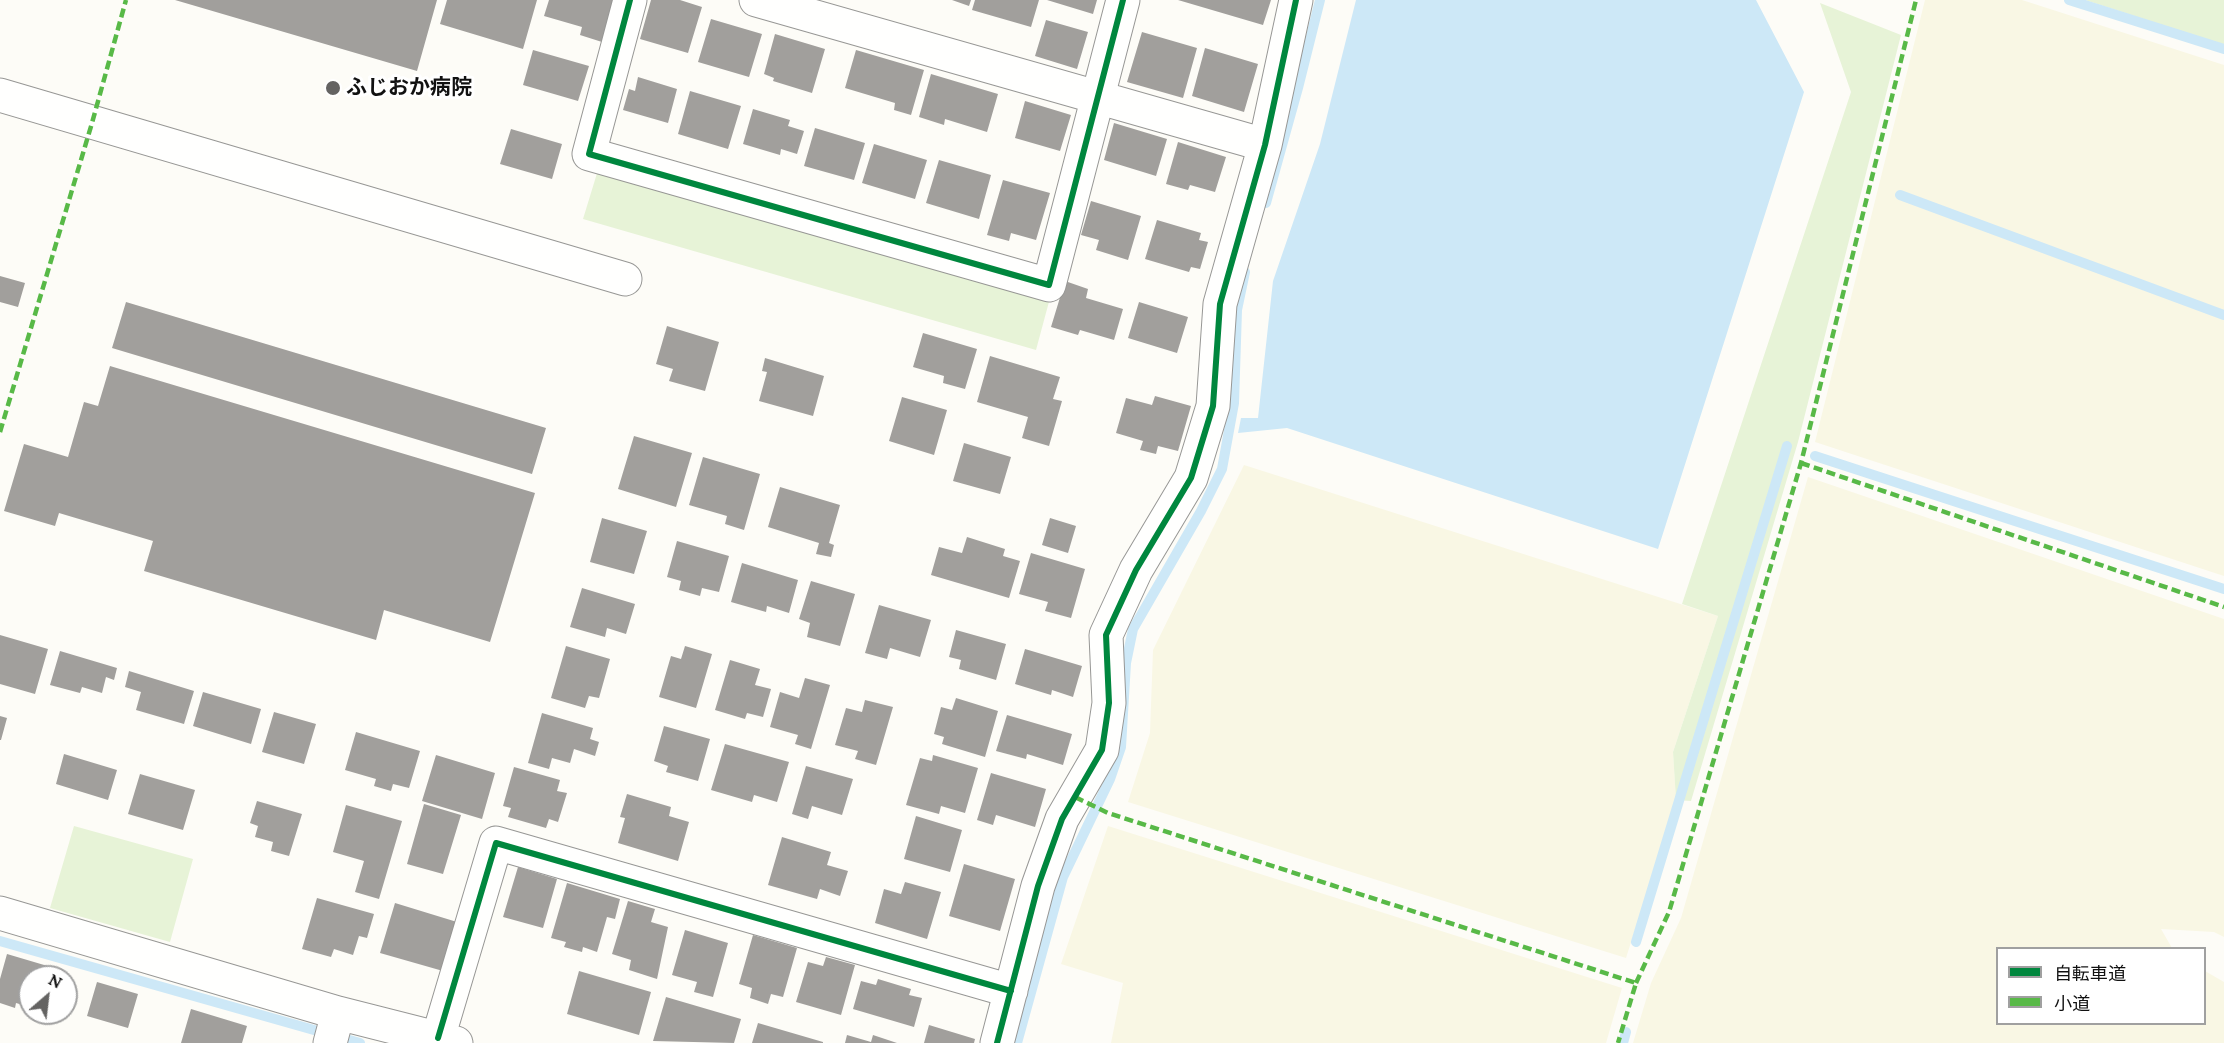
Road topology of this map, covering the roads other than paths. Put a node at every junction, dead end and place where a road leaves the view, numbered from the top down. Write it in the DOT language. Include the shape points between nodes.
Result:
graph roads {
  1 [pos="630,0"];
  2 [pos="756,0"];
  3 [pos="1123,0"];
  4 [pos="1296,0"];
  5 [pos="0,95"];
  6 [pos="1096,97"];
  7 [pos="1265,145"];
  8 [pos="625,279"];
  9 [pos="0,913"];
  10 [pos="1011,991"];
  11 [pos="334,1027"];
  12 [pos="447,1040"];
  13 [pos="997,1043"];
  1 -- 6 [label="street" via="589,154 1049,285"];
  2 -- 6 [label="street"];
  3 -- 6 [label="street"];
  4 -- 7 [label="street"];
  5 -- 8 [label="street"];
  6 -- 7 [label="street"];
  7 -- 10 [label="street" via="1220,304 1213,406 1191,477 1136,570 1106,635 1109,703 1102,750 1062,819 1038,886"];
  9 -- 11 [label="street"];
  10 -- 12 [label="street" via="496,843"];
  10 -- 13 [label="street"];
  11 -- 12 [label="street"];
}
